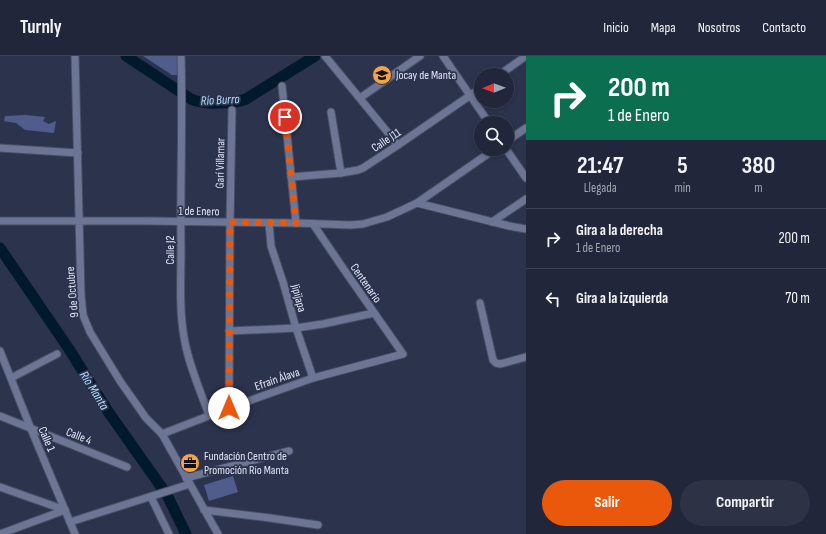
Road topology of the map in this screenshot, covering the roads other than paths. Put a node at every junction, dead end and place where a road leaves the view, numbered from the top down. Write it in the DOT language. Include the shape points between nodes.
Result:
graph roads {
  1 [pos="75,56"];
  2 [pos="181,56"];
  3 [pos="325,56"];
  4 [pos="420,56"];
  5 [pos="443,56"];
  6 [pos="526,56"];
  7 [pos="509,68"];
  8 [pos="282,86"];
  9 [pos="474,93"];
  10 [pos="470,96"];
  11 [pos="360,98"];
  12 [pos="232,110"];
  13 [pos="332,112"];
  14 [pos="484,116"];
  15 [pos="526,128"];
  16 [pos="514,136"];
  17 [pos="398,145"];
  18 [pos="0,148"];
  19 [pos="78,153"];
  20 [pos="485,156"];
  21 [pos="511,156"];
  22 [pos="341,173"];
  23 [pos="291,177"];
  24 [pos="526,178"];
  25 [pos="526,199"];
  26 [pos="417,203"];
  27 [pos="0,221"];
  28 [pos="79,221"];
  29 [pos="180,222"];
  30 [pos="230,222"];
  31 [pos="492,222"];
  32 [pos="269,223"];
  33 [pos="296,223"];
  34 [pos="313,224"];
  35 [pos="526,229"];
  36 [pos="480,303"];
  37 [pos="374,313"];
  38 [pos="296,328"];
  39 [pos="229,331"];
  40 [pos="0,351"];
  41 [pos="57,354"];
  42 [pos="403,354"];
  43 [pos="526,357"];
  44 [pos="11,378"];
  45 [pos="313,378"];
  46 [pos="229,408"];
  47 [pos="209,415"];
  48 [pos="0,416"];
  49 [pos="31,429"];
  50 [pos="162,434"];
  51 [pos="289,451"];
  52 [pos="127,467"];
  53 [pos="188,481"];
  54 [pos="0,487"];
  55 [pos="154,496"];
  56 [pos="65,510"];
  57 [pos="204,510"];
  58 [pos="70,522"];
  59 [pos="318,525"];
  60 [pos="0,534"];
  61 [pos="75,534"];
  62 [pos="169,534"];
  63 [pos="218,534"];
  1 -- 19 [label="street, 9 de Octubre"];
  2 -- 29 [label="street, Calle J2"];
  3 -- 11 [label="street"];
  4 -- 11 [label="street"];
  5 -- 10 [label="street"];
  6 -- 7 [label="street"];
  8 -- 23 [label="street"];
  9 -- 10 [label="street, Calle J11"];
  10 -- 14 [label="street"];
  10 -- 17 [label="street, Calle J11"];
  11 -- 17 [label="street"];
  12 -- 30 [label="street, Garí Villamar"];
  13 -- 22 [label="street"];
  15 -- 16 [label="street"];
  17 -- 22 [label="street, Calle J11" via="364,168"];
  18 -- 19 [label="street"];
  19 -- 28 [label="street, 9 de Octubre"];
  20 -- 26 [label="street, 1 de Enero"];
  21 -- 24 [label="street"];
  22 -- 23 [label="street, Calle J11"];
  23 -- 33 [label="street"];
  25 -- 31 [label="street"];
  26 -- 31 [label="street"];
  26 -- 34 [label="street, 1 de Enero" via="387,217 362,224"];
  27 -- 28 [label="street, 1 de Enero"];
  28 -- 29 [label="street, 1 de Enero"];
  28 -- 50 [label="street, 9 de Octubre" via="81,304 84,320 120,381 146,418"];
  29 -- 30 [label="street, 1 de Enero"];
  29 -- 47 [label="street, Calle J2" via="183,329 188,355"];
  30 -- 32 [label="street, 1 de Enero"];
  30 -- 39 [label="street, Garí Villamar"];
  31 -- 35 [label="street"];
  32 -- 33 [label="street, 1 de Enero"];
  32 -- 38 [label="street, Jipijapa" via="271,246"];
  33 -- 34 [label="street, 1 de Enero"];
  34 -- 37 [label="street, Centenario"];
  36 -- 43 [label="street" via="493,360 500,364"];
  37 -- 38 [label="street"];
  37 -- 42 [label="street, Centenario"];
  38 -- 39 [label="street"];
  38 -- 45 [label="street, Jipijapa"];
  39 -- 46 [label="street, Garí Villamar"];
  40 -- 44 [label="street, Calle 1"];
  41 -- 44 [label="street"];
  42 -- 45 [label="street, Efraín Álava"];
  44 -- 49 [label="street, Calle 1"];
  45 -- 46 [label="street, Efraín Álava"];
  46 -- 47 [label="street, Efraín Álava"];
  47 -- 50 [label="street, Efraín Álava"];
  48 -- 49 [label="street, Calle 4"];
  49 -- 52 [label="street, Calle 4"];
  49 -- 56 [label="street, Calle 1"];
  50 -- 53 [label="street, 9 de Octubre"];
  51 -- 53 [label="street"];
  53 -- 55 [label="street" via="177,489"];
  53 -- 57 [label="street, 9 de Octubre"];
  54 -- 56 [label="street"];
  55 -- 58 [label="street"];
  55 -- 62 [label="street"];
  56 -- 58 [label="street, Calle 1"];
  56 -- 60 [label="street"];
  57 -- 59 [label="street"];
  57 -- 63 [label="street, 9 de Octubre"];
  58 -- 61 [label="street, Calle 1"];
}
